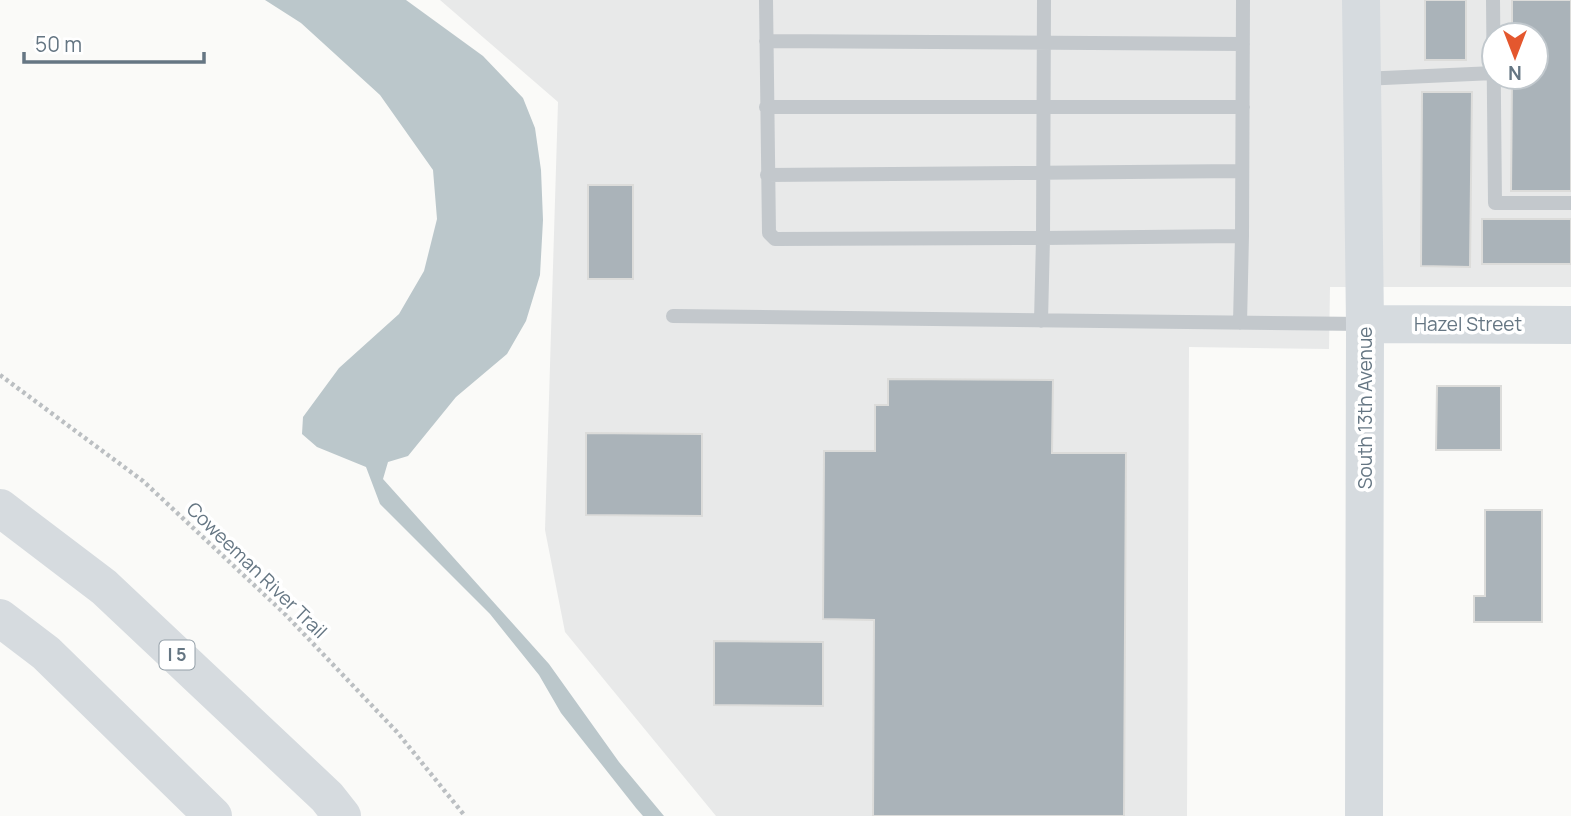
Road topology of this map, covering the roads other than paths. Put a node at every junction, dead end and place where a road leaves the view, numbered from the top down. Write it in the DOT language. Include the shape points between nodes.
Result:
graph roads {
  1 [pos="766,0"];
  2 [pos="1044,0"];
  3 [pos="1243,0"];
  4 [pos="1361,0"];
  5 [pos="1493,0"];
  6 [pos="1493,21"];
  7 [pos="766,41"];
  8 [pos="1044,41"];
  9 [pos="1243,44"];
  10 [pos="1480,74"];
  11 [pos="1362,79"];
  12 [pos="1494,91"];
  13 [pos="766,107"];
  14 [pos="1044,107"];
  15 [pos="1243,107"];
  16 [pos="1242,171"];
  17 [pos="1044,172"];
  18 [pos="767,175"];
  19 [pos="1571,203"];
  20 [pos="1241,236"];
  21 [pos="1043,238"];
  22 [pos="673,317"];
  23 [pos="1041,321"];
  24 [pos="1240,323"];
  25 [pos="1366,324"];
  26 [pos="1571,325"];
  27 [pos="0,508"];
  28 [pos="0,618"];
  29 [pos="213,816"];
  30 [pos="342,816"];
  31 [pos="1364,816"];
  1 -- 7 [label="lane"];
  2 -- 8 [label="lane"];
  3 -- 9 [label="lane"];
  4 -- 11 [label="main road, South 13th Avenue"];
  5 -- 6 [label="lane"];
  7 -- 8 [label="lane"];
  7 -- 13 [label="lane"];
  8 -- 9 [label="lane"];
  8 -- 14 [label="lane"];
  9 -- 15 [label="lane"];
  10 -- 11 [label="lane"];
  11 -- 25 [label="main road, South 13th Avenue"];
  12 -- 19 [label="lane" via="1495,203"];
  13 -- 14 [label="lane"];
  13 -- 18 [label="lane"];
  14 -- 15 [label="lane"];
  14 -- 17 [label="lane"];
  15 -- 16 [label="lane"];
  16 -- 17 [label="lane"];
  16 -- 20 [label="lane"];
  17 -- 18 [label="lane"];
  17 -- 21 [label="lane"];
  18 -- 21 [label="lane" via="769,233 775,239"];
  20 -- 21 [label="lane"];
  20 -- 24 [label="lane"];
  21 -- 23 [label="lane"];
  22 -- 23 [label="lane"];
  23 -- 24 [label="lane"];
  24 -- 25 [label="lane"];
  25 -- 26 [label="main road, Hazel Street"];
  25 -- 31 [label="main road, South 13th Avenue"];
  27 -- 30 [label="main road, I 5" via="104,587"];
  28 -- 29 [label="main road" via="46,653"];
}
